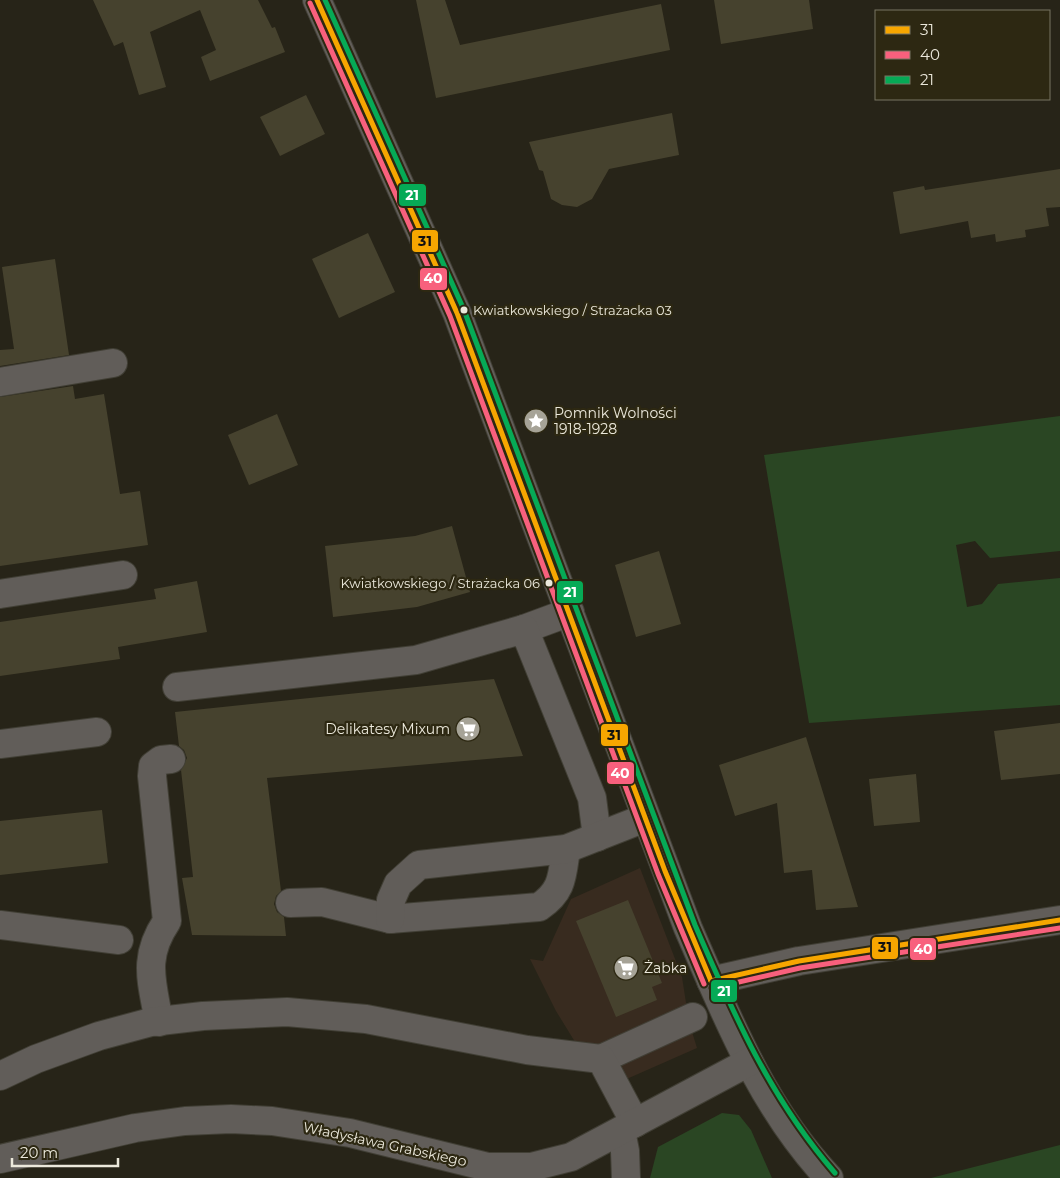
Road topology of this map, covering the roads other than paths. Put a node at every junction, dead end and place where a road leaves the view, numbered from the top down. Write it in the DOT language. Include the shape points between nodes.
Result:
graph roads {
  1 [pos="317,0"];
  2 [pos="113,363"];
  3 [pos="0,382"];
  4 [pos="123,575"];
  5 [pos="0,594"];
  6 [pos="570,612"];
  7 [pos="524,629"];
  8 [pos="178,687"];
  9 [pos="97,732"];
  10 [pos="0,744"];
  11 [pos="171,759"];
  12 [pos="645,818"];
  13 [pos="597,837"];
  14 [pos="566,849"];
  15 [pos="290,903"];
  16 [pos="390,920"];
  17 [pos="1060,920"];
  18 [pos="0,925"];
  19 [pos="119,940"];
  20 [pos="711,980"];
  21 [pos="693,1017"];
  22 [pos="159,1022"];
  23 [pos="601,1059"];
  24 [pos="749,1062"];
  25 [pos="0,1076"];
  26 [pos="628,1127"];
  27 [pos="0,1159"];
  28 [pos="626,1178"];
  29 [pos="830,1178"];
  1 -- 6 [label="street" via="457,314"];
  2 -- 3 [label="street"];
  4 -- 5 [label="street"];
  6 -- 7 [label="street"];
  6 -- 12 [label="street"];
  7 -- 8 [label="street" via="416,660"];
  7 -- 13 [label="street" via="592,798"];
  9 -- 10 [label="street"];
  11 -- 22 [label="street" via="161,760 153,766 152,776 167,921 156,937 149,961"];
  12 -- 13 [label="street"];
  12 -- 20 [label="street"];
  13 -- 14 [label="street"];
  14 -- 16 [label="street" via="419,865 398,884 391,900"];
  14 -- 16 [label="street" via="558,889 539,907"];
  15 -- 16 [label="street" via="322,902"];
  17 -- 20 [label="street" via="799,962"];
  18 -- 19 [label="street"];
  20 -- 24 [label="street"];
  21 -- 23 [label="street"];
  22 -- 23 [label="street" via="203,1016 287,1012 366,1019 527,1050"];
  22 -- 25 [label="street" via="99,1036 36,1058"];
  23 -- 26 [label="street"];
  24 -- 26 [label="street, Władysława Grabskiego"];
  24 -- 29 [label="street" via="800,1146"];
  26 -- 27 [label="street, Władysława Grabskiego" via="571,1157 531,1168 488,1167 350,1133 272,1121 231,1119 135,1128"];
  26 -- 28 [label="street"];
}
